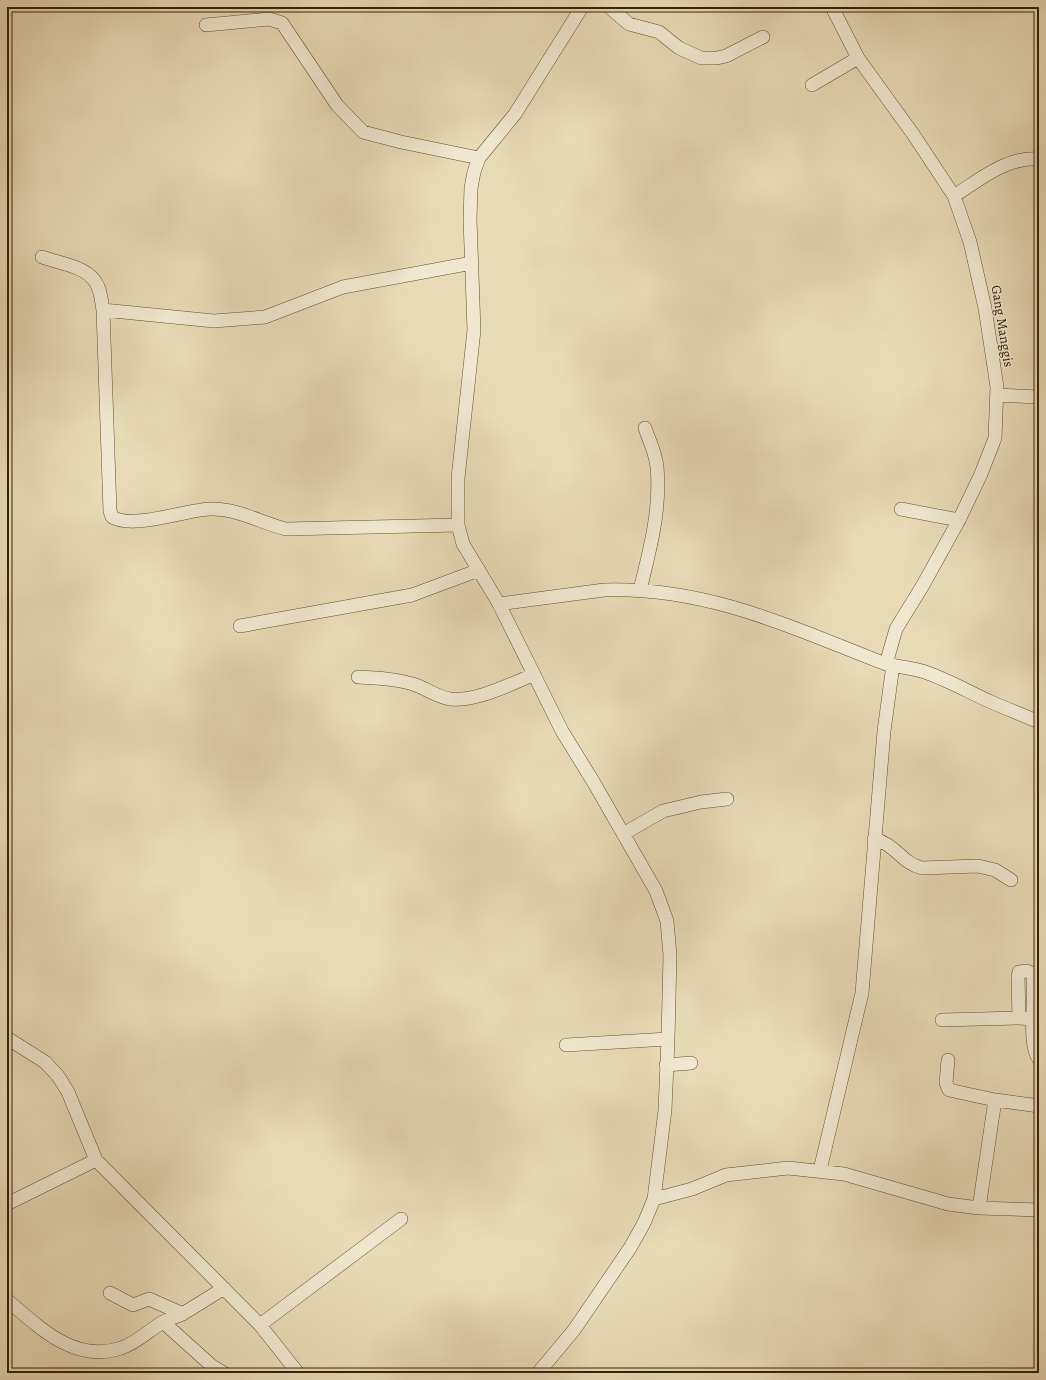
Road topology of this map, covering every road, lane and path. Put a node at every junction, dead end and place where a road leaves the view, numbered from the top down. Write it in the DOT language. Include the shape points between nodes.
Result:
graph roads {
  1 [pos="582,7"];
  2 [pos="609,7"];
  3 [pos="832,7"];
  4 [pos="206,25"];
  5 [pos="763,37"];
  6 [pos="858,58"];
  7 [pos="812,85"];
  8 [pos="479,158"];
  9 [pos="1039,159"];
  10 [pos="954,196"];
  11 [pos="42,258"];
  12 [pos="472,263"];
  13 [pos="103,310"];
  14 [pos="997,395"];
  15 [pos="1039,397"];
  16 [pos="645,428"];
  17 [pos="901,510"];
  18 [pos="959,520"];
  19 [pos="458,525"];
  20 [pos="479,570"];
  21 [pos="640,590"];
  22 [pos="499,604"];
  23 [pos="240,626"];
  24 [pos="890,665"];
  25 [pos="533,675"];
  26 [pos="358,677"];
  27 [pos="1039,722"];
  28 [pos="727,799"];
  29 [pos="623,834"];
  30 [pos="874,840"];
  31 [pos="1011,880"];
  32 [pos="1019,1018"];
  33 [pos="1033,1019"];
  34 [pos="942,1020"];
  35 [pos="7,1038"];
  36 [pos="668,1039"];
  37 [pos="566,1045"];
  38 [pos="1039,1059"];
  39 [pos="948,1060"];
  40 [pos="691,1063"];
  41 [pos="666,1065"];
  42 [pos="995,1100"];
  43 [pos="1039,1106"];
  44 [pos="96,1160"];
  45 [pos="820,1170"];
  46 [pos="654,1199"];
  47 [pos="7,1204"];
  48 [pos="979,1208"];
  49 [pos="1039,1210"];
  50 [pos="401,1219"];
  51 [pos="224,1288"];
  52 [pos="110,1293"];
  53 [pos="7,1300"];
  54 [pos="183,1314"];
  55 [pos="163,1322"];
  56 [pos="260,1325"];
  57 [pos="224,1373"];
  58 [pos="298,1373"];
  59 [pos="538,1373"];
  1 -- 8 [label="street" via="515,114"];
  2 -- 5 [label="street" via="629,24 659,32 679,48 701,58 726,56"];
  3 -- 6 [label="street, Gang Manggis"];
  4 -- 8 [label="street" via="269,19 282,23 336,106 363,132"];
  6 -- 7 [label="street"];
  6 -- 10 [label="street, Gang Manggis"];
  8 -- 12 [label="street" via="471,188"];
  9 -- 10 [label="street" via="1019,160 991,173"];
  10 -- 14 [label="street, Gang Manggis" via="970,242 985,308"];
  11 -- 13 [label="street" via="85,272 94,280 100,293"];
  12 -- 13 [label="street" via="344,287 264,317 214,321"];
  12 -- 19 [label="street" via="474,330 460,463"];
  13 -- 19 [label="street" via="112,517 135,521 211,509 246,514 286,529"];
  14 -- 15 [label="street"];
  14 -- 18 [label="street, Gang Manggis" via="995,438"];
  16 -- 21 [label="street" via="657,465 657,510"];
  17 -- 18 [label="street"];
  18 -- 24 [label="street, Gang Manggis" via="896,629"];
  19 -- 20 [label="street" via="463,544"];
  20 -- 22 [label="street"];
  20 -- 23 [label="street" via="412,595"];
  21 -- 22 [label="street" via="604,590"];
  21 -- 24 [label="street" via="703,599 756,613"];
  22 -- 25 [label="street"];
  24 -- 27 [label="street" via="924,671"];
  24 -- 30 [label="street, Gang Manggis"];
  25 -- 26 [label="street" via="481,694 451,699 398,681"];
  25 -- 29 [label="street" via="562,731"];
  28 -- 29 [label="street" via="663,811"];
  29 -- 36 [label="street" via="656,892 667,921 670,955"];
  30 -- 31 [label="street" via="889,845 912,866 986,867"];
  30 -- 45 [label="street, Gang Manggis" via="862,993"];
  32 -- 33 [label="street"];
  32 -- 33 [label="street" via="1018,973 1027,971 1032,974 1033,979"];
  32 -- 34 [label="street"];
  33 -- 38 [label="street" via="1036,1053"];
  35 -- 44 [label="street" via="45,1062 58,1076 68,1092"];
  36 -- 37 [label="street"];
  36 -- 41 [label="street"];
  39 -- 42 [label="street" via="946,1083 949,1090"];
  40 -- 41 [label="street"];
  41 -- 46 [label="street" via="665,1110"];
  42 -- 43 [label="street"];
  42 -- 48 [label="street"];
  44 -- 47 [label="street"];
  44 -- 51 [label="street"];
  45 -- 46 [label="street" via="788,1168 726,1175 692,1189"];
  45 -- 48 [label="street" via="844,1174 948,1204"];
  46 -- 59 [label="street" via="630,1248 574,1330"];
  48 -- 49 [label="street"];
  50 -- 56 [label="street"];
  51 -- 54 [label="street"];
  51 -- 56 [label="street"];
  52 -- 54 [label="street" via="133,1305 149,1299"];
  53 -- 55 [label="street" via="56,1339 81,1350 102,1351 122,1348"];
  54 -- 55 [label="street"];
  55 -- 57 [label="street" via="212,1366"];
  56 -- 58 [label="street"];
}
